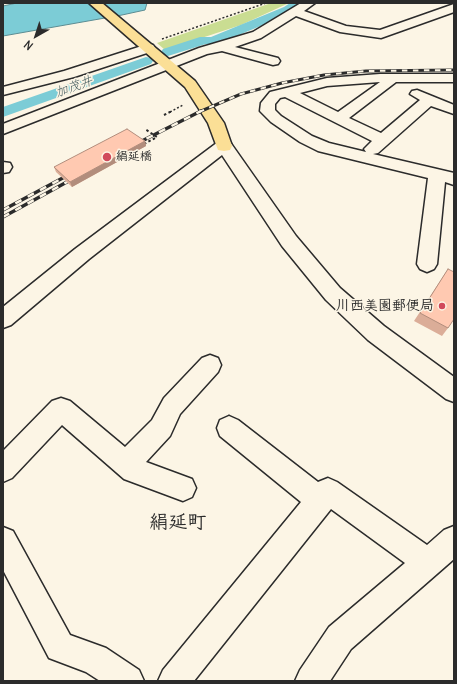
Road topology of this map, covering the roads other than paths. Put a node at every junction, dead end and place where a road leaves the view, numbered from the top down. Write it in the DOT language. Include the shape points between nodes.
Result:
graph roads {
  1 [pos="95,3"];
  2 [pos="309,3"];
  3 [pos="454,8"];
  4 [pos="296,12"];
  5 [pos="222,47"];
  6 [pos="153,53"];
  7 [pos="273,61"];
  8 [pos="454,78"];
  9 [pos="384,80"];
  10 [pos="3,91"];
  11 [pos="286,92"];
  12 [pos="430,99"];
  13 [pos="454,110"];
  14 [pos="339,118"];
  15 [pos="3,129"];
  16 [pos="382,140"];
  17 [pos="224,146"];
  18 [pos="363,157"];
  19 [pos="445,177"];
  20 [pos="427,264"];
  21 [pos="3,319"];
  22 [pos="210,365"];
  23 [pos="454,391"];
  24 [pos="229,428"];
  25 [pos="127,464"];
  26 [pos="3,469"];
  27 [pos="183,488"];
  28 [pos="321,501"];
  29 [pos="454,540"];
  30 [pos="3,541"];
  31 [pos="428,562"];
  32 [pos="128,681"];
  33 [pos="174,681"];
  34 [pos="311,681"];
  1 -- 6 [label="main road"];
  2 -- 4 [label="street"];
  3 -- 4 [label="street" via="381,34 344,29"];
  4 -- 5 [label="street" via="257,35"];
  5 -- 6 [label="street" via="204,51"];
  5 -- 7 [label="street"];
  6 -- 10 [label="street"];
  6 -- 15 [label="street"];
  6 -- 17 [label="main road"];
  6 -- 17 [label="main road" via="190,84 216,123"];
  8 -- 9 [label="street"];
  9 -- 11 [label="street" via="327,82"];
  9 -- 12 [label="street"];
  9 -- 14 [label="street"];
  11 -- 14 [label="street"];
  11 -- 18 [label="street" via="276,95 268,103 268,111 276,120 324,147"];
  12 -- 13 [label="street"];
  12 -- 16 [label="street"];
  14 -- 16 [label="street"];
  16 -- 18 [label="street"];
  17 -- 21 [label="street" via="82,254"];
  17 -- 23 [label="street" via="289,241 333,294 376,333"];
  18 -- 19 [label="street"];
  19 -- 20 [label="street"];
  22 -- 25 [label="street" via="172,406 161,428"];
  24 -- 28 [label="street"];
  25 -- 26 [label="street" via="61,410"];
  25 -- 27 [label="street" via="133,470"];
  28 -- 31 [label="street" via="328,491"];
  28 -- 33 [label="street"];
  29 -- 31 [label="street"];
  30 -- 32 [label="street" via="60,647 95,659"];
  31 -- 34 [label="street" via="340,638"];
}
